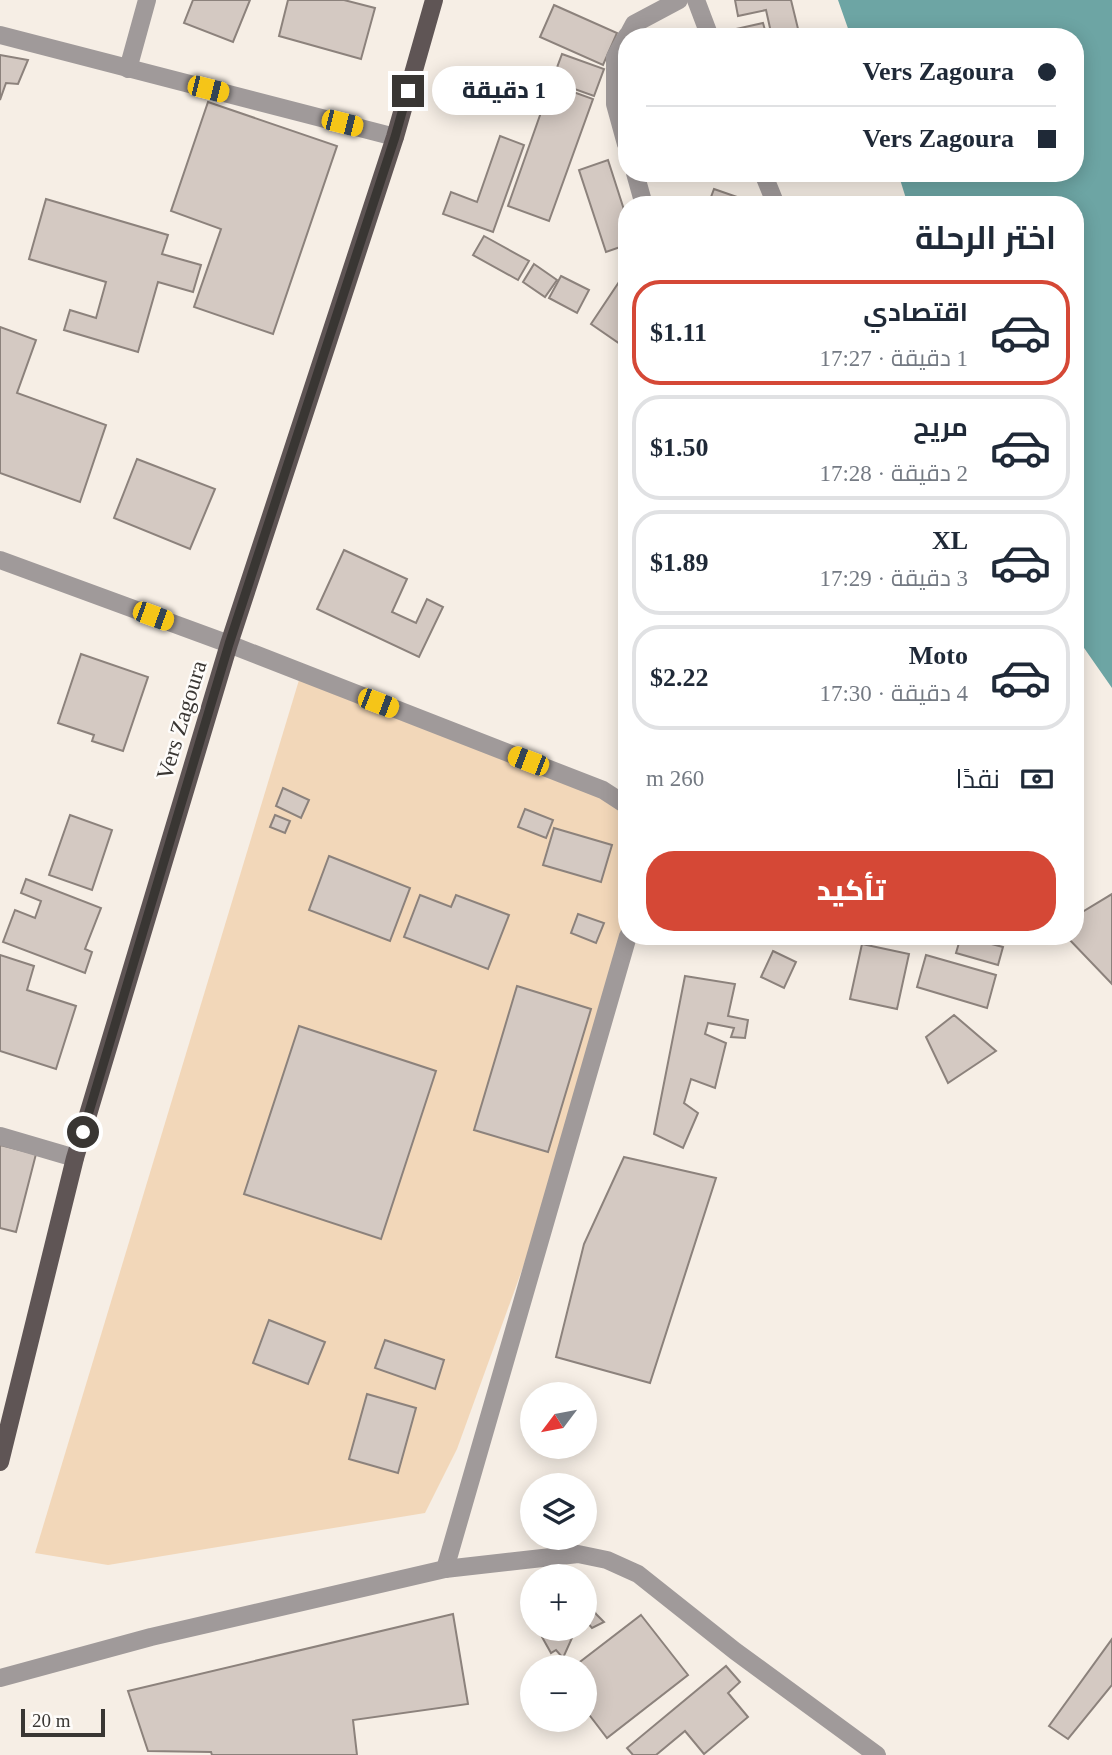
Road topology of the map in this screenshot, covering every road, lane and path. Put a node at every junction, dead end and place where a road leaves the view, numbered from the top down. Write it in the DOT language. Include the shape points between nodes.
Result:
graph roads {
  1 [pos="147,0"];
  2 [pos="433,0"];
  3 [pos="679,0"];
  4 [pos="695,0"];
  5 [pos="632,28"];
  6 [pos="706,28"];
  7 [pos="0,36"];
  8 [pos="618,52"];
  9 [pos="128,69"];
  10 [pos="618,115"];
  11 [pos="395,137"];
  12 [pos="0,560"];
  13 [pos="229,644"];
  14 [pos="618,800"];
  15 [pos="625,945"];
  16 [pos="0,1136"];
  17 [pos="75,1158"];
  18 [pos="0,1462"];
  19 [pos="445,1569"];
  20 [pos="0,1678"];
  21 [pos="877,1755"];
  1 -- 9 [label="street"];
  2 -- 11 [label="main road, Vers Zagoura"];
  3 -- 5 [label="street"];
  4 -- 6 [label="street"];
  7 -- 9 [label="street"];
  8 -- 10 [label="street"];
  9 -- 11 [label="street"];
  11 -- 13 [label="main road, Vers Zagoura"];
  12 -- 13 [label="street"];
  13 -- 14 [label="street" via="603,790"];
  13 -- 17 [label="main road, Vers Zagoura"];
  15 -- 19 [label="street"];
  16 -- 17 [label="street"];
  17 -- 18 [label="main road, Vers Zagoura"];
  19 -- 20 [label="street" via="151,1637"];
  19 -- 21 [label="street" via="578,1553 607,1560 638,1574"];
}
